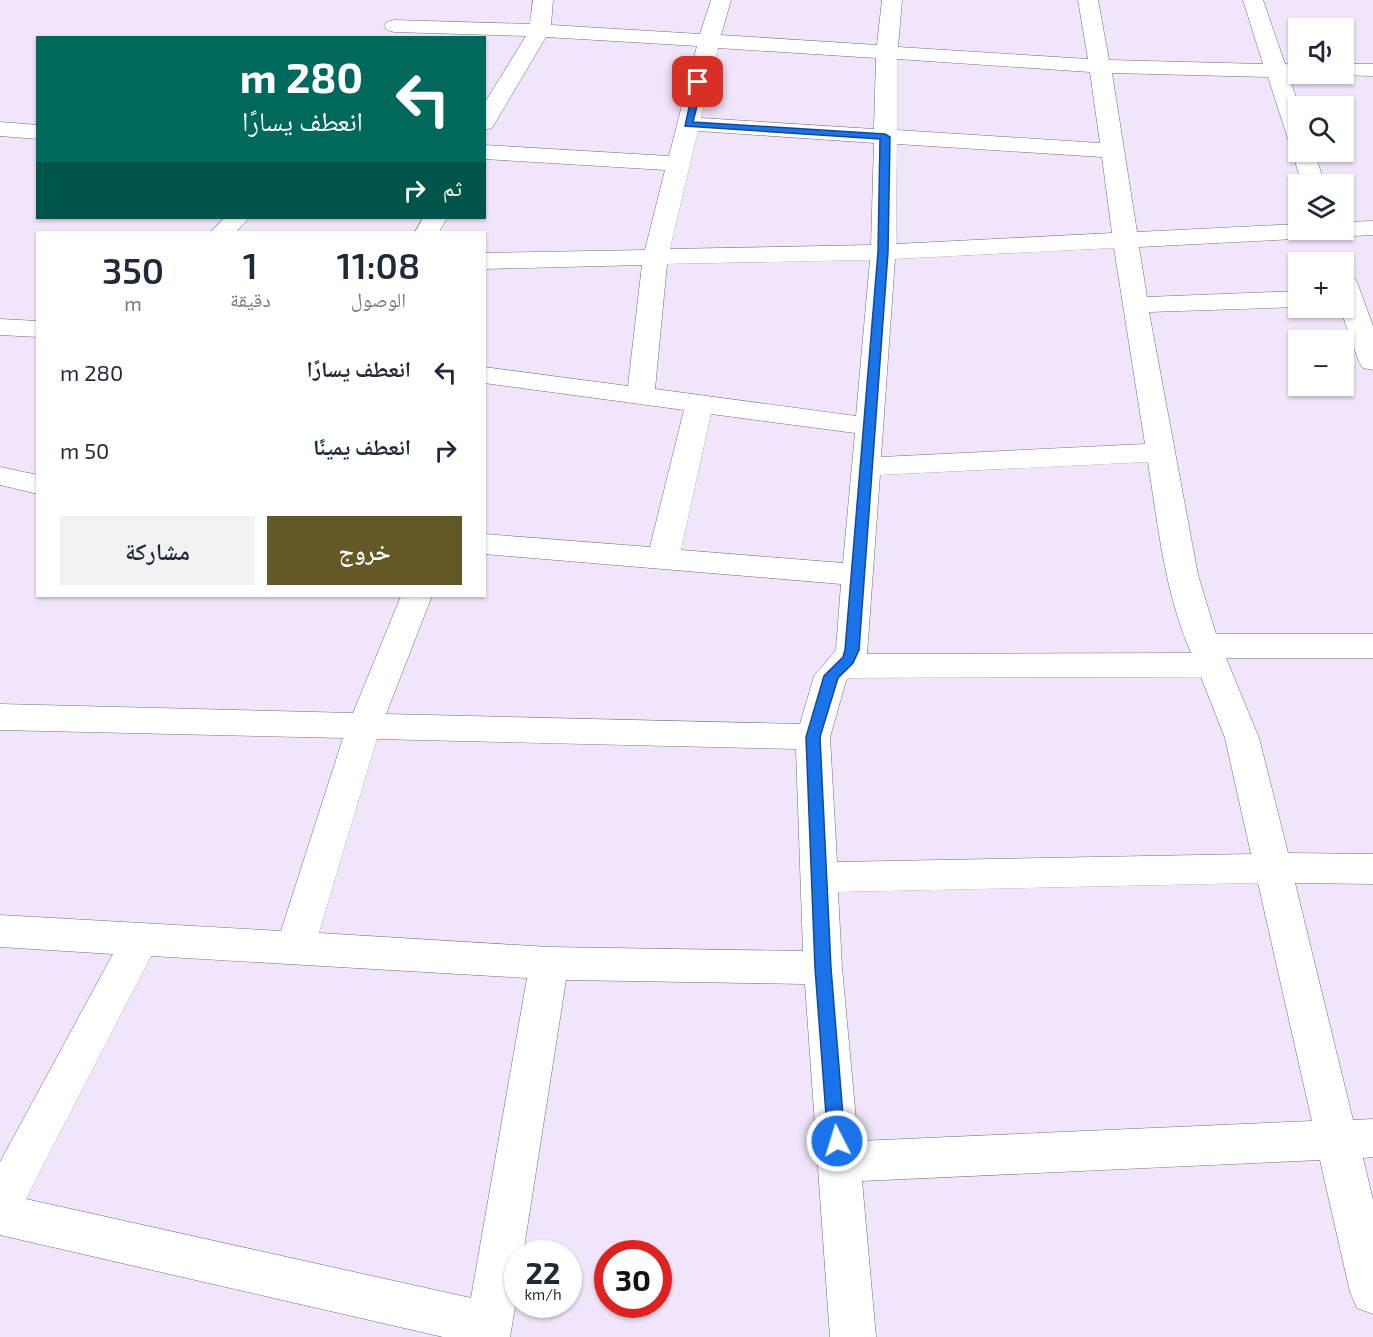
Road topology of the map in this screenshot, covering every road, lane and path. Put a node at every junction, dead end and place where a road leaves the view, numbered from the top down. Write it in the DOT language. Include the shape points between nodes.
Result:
graph roads {
  1 [pos="543,0"];
  2 [pos="722,0"];
  3 [pos="892,0"];
  4 [pos="1088,0"];
  5 [pos="1253,0"];
  6 [pos="394,24"];
  7 [pos="540,30"];
  8 [pos="709,40"];
  9 [pos="887,51"];
  10 [pos="1101,66"];
  11 [pos="1354,70"];
  12 [pos="1373,70"];
  13 [pos="1288,71"];
  14 [pos="486,120"];
  15 [pos="688,124"];
  16 [pos="1,131"];
  17 [pos="36,132"];
  18 [pos="885,137"];
  19 [pos="1113,151"];
  20 [pos="486,152"];
  21 [pos="678,164"];
  22 [pos="236,219"];
  23 [pos="1373,228"];
  24 [pos="224,231"];
  25 [pos="1354,232"];
  26 [pos="1288,238"];
  27 [pos="1125,240"];
  28 [pos="883,252"];
  29 [pos="655,258"];
  30 [pos="486,261"];
  31 [pos="1288,299"];
  32 [pos="1354,300"];
  33 [pos="1135,305"];
  34 [pos="0,327"];
  35 [pos="36,329"];
  36 [pos="1373,362"];
  37 [pos="486,375"];
  38 [pos="641,396"];
  39 [pos="700,404"];
  40 [pos="869,426"];
  41 [pos="1162,452"];
  42 [pos="866,466"];
  43 [pos="0,476"];
  44 [pos="36,484"];
  45 [pos="486,544"];
  46 [pos="663,559"];
  47 [pos="858,575"];
  48 [pos="416,597"];
  49 [pos="1373,646"];
  50 [pos="1208,656"];
  51 [pos="840,666"];
  52 [pos="0,717"];
  53 [pos="364,727"];
  54 [pos="813,737"];
  55 [pos="1272,868"];
  56 [pos="1373,869"];
  57 [pos="819,877"];
  58 [pos="0,931"];
  59 [pos="140,940"];
  60 [pos="295,949"];
  61 [pos="549,963"];
  62 [pos="823,968"];
  63 [pos="1354,1138"];
  64 [pos="838,1162"];
  65 [pos="0,1205"];
  66 [pos="0,1214"];
  67 [pos="1373,1292"];
  68 [pos="489,1331"];
  69 [pos="853,1337"];
  1 -- 7 [label="street"];
  2 -- 8 [label="street"];
  3 -- 9 [label="street"];
  4 -- 10 [label="street"];
  5 -- 13 [label="street"];
  6 -- 7 [label="street"];
  7 -- 8 [label="street"];
  7 -- 14 [label="street"];
  8 -- 9 [label="street"];
  8 -- 15 [label="street"];
  9 -- 10 [label="street"];
  9 -- 18 [label="street"];
  10 -- 13 [label="street"];
  10 -- 19 [label="street"];
  11 -- 12 [label="street"];
  15 -- 18 [label="street"];
  15 -- 21 [label="street"];
  16 -- 17 [label="street"];
  18 -- 19 [label="street"];
  18 -- 28 [label="street"];
  19 -- 27 [label="street"];
  20 -- 21 [label="street"];
  21 -- 29 [label="street"];
  22 -- 24 [label="street"];
  23 -- 25 [label="street"];
  26 -- 27 [label="street"];
  27 -- 28 [label="street"];
  27 -- 33 [label="street"];
  28 -- 29 [label="street"];
  28 -- 40 [label="street"];
  29 -- 30 [label="street"];
  29 -- 38 [label="street"];
  31 -- 33 [label="street"];
  32 -- 36 [label="street"];
  33 -- 41 [label="street"];
  34 -- 35 [label="street"];
  37 -- 38 [label="street"];
  38 -- 39 [label="street"];
  39 -- 40 [label="street"];
  39 -- 46 [label="street"];
  40 -- 42 [label="street"];
  41 -- 42 [label="street"];
  41 -- 50 [label="street" via="1182,575 1192,617"];
  42 -- 47 [label="street"];
  43 -- 44 [label="street"];
  45 -- 46 [label="street"];
  46 -- 47 [label="street"];
  47 -- 51 [label="street" via="852,650"];
  48 -- 53 [label="street"];
  49 -- 50 [label="street"];
  50 -- 51 [label="street"];
  50 -- 55 [label="street" via="1242,738"];
  51 -- 54 [label="street" via="831,676"];
  52 -- 53 [label="street"];
  53 -- 54 [label="street"];
  53 -- 60 [label="street"];
  54 -- 57 [label="street"];
  55 -- 56 [label="street"];
  55 -- 57 [label="street"];
  55 -- 63 [label="street"];
  57 -- 62 [label="street"];
  58 -- 59 [label="street"];
  59 -- 60 [label="street"];
  59 -- 65 [label="street"];
  60 -- 61 [label="street"];
  61 -- 62 [label="street"];
  61 -- 68 [label="street"];
  62 -- 64 [label="street"];
  63 -- 64 [label="street"];
  63 -- 67 [label="street"];
  64 -- 69 [label="street"];
  66 -- 68 [label="street"];
}
